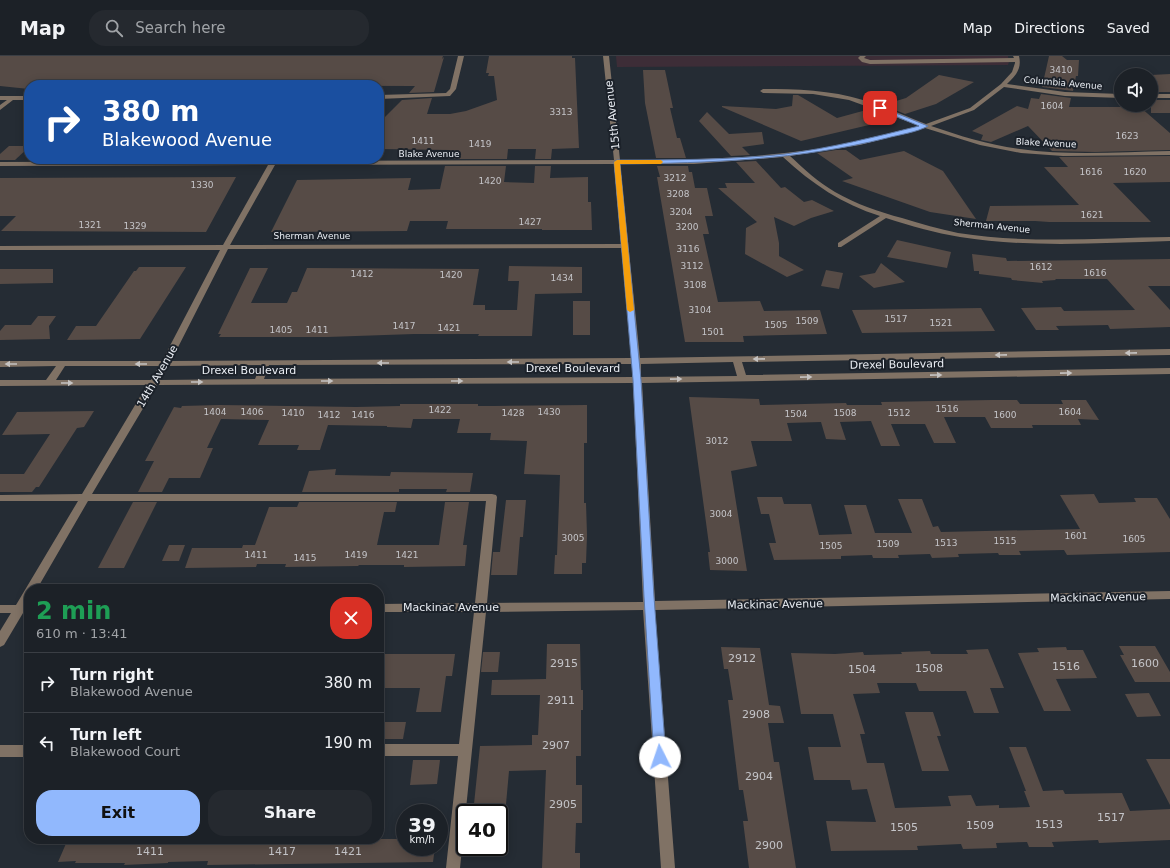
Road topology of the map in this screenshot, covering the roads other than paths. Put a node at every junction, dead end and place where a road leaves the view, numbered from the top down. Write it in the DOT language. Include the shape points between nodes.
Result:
graph roads {
  1 [pos="462,56"];
  2 [pos="606,56"];
  3 [pos="864,56"];
  4 [pos="943,56"];
  5 [pos="1017,58"];
  6 [pos="949,61"];
  7 [pos="1003,85"];
  8 [pos="763,91"];
  9 [pos="1114,96"];
  10 [pos="1158,96"];
  11 [pos="1170,96"];
  12 [pos="384,97"];
  13 [pos="0,98"];
  14 [pos="12,98"];
  15 [pos="24,98"];
  16 [pos="0,108"];
  17 [pos="925,126"];
  18 [pos="1170,152"];
  19 [pos="786,155"];
  20 [pos="384,161"];
  21 [pos="617,162"];
  22 [pos="0,164"];
  23 [pos="24,164"];
  24 [pos="272,164"];
  25 [pos="885,216"];
  26 [pos="1170,239"];
  27 [pos="841,245"];
  28 [pos="226,246"];
  29 [pos="624,246"];
  30 [pos="0,248"];
  31 [pos="1170,352"];
  32 [pos="737,359"];
  33 [pos="636,361"];
  34 [pos="266,363"];
  35 [pos="0,364"];
  36 [pos="62,364"];
  37 [pos="165,364"];
  38 [pos="534,371"];
  39 [pos="1170,371"];
  40 [pos="742,378"];
  41 [pos="637,380"];
  42 [pos="154,382"];
  43 [pos="258,382"];
  44 [pos="0,383"];
  45 [pos="49,383"];
  46 [pos="0,498"];
  47 [pos="85,498"];
  48 [pos="34,584"];
  49 [pos="1170,595"];
  50 [pos="649,606"];
  51 [pos="481,607"];
  52 [pos="384,608"];
  53 [pos="0,609"];
  54 [pos="24,609"];
  55 [pos="0,642"];
  56 [pos="384,750"];
  57 [pos="466,750"];
  58 [pos="0,751"];
  59 [pos="24,751"];
  60 [pos="453,868"];
  61 [pos="668,868"];
  1 -- 12 [label="street" via="453,89 448,95"];
  2 -- 21 [label="street, 15th Avenue"];
  3 -- 6 [label="street" via="861,58 870,62"];
  4 -- 6 [label="street"];
  5 -- 6 [label="street"];
  5 -- 7 [label="street, Blake Avenue" via="1015,73"];
  7 -- 9 [label="street, Columbia Avenue" via="1065,94"];
  7 -- 17 [label="street, Blake Avenue" via="972,109"];
  8 -- 17 [label="street, Blake Avenue" via="818,92 843,96"];
  10 -- 11 [label="street"];
  13 -- 14 [label="street"];
  14 -- 15 [label="street"];
  14 -- 16 [label="street"];
  17 -- 18 [label="street, Blake Avenue" via="968,141 1032,153"];
  17 -- 19 [label="street, Blake Avenue" via="860,143"];
  19 -- 21 [label="street, Blake Avenue" via="694,162"];
  19 -- 25 [label="street, Sherman Avenue" via="809,177 833,194"];
  20 -- 21 [label="street, Blake Avenue"];
  21 -- 29 [label="street, 15th Avenue"];
  22 -- 23 [label="street, Blake Avenue"];
  24 -- 28 [label="street, 14th Avenue"];
  25 -- 26 [label="street, Sherman Avenue" via="927,228 999,239"];
  25 -- 27 [label="street"];
  28 -- 29 [label="street, Sherman Avenue"];
  28 -- 30 [label="street, Sherman Avenue"];
  28 -- 37 [label="street, 14th Avenue"];
  29 -- 33 [label="street, 15th Avenue"];
  31 -- 32 [label="street, Drexel Boulevard, one-way"];
  32 -- 33 [label="street, Drexel Boulevard"];
  32 -- 40 [label="street"];
  33 -- 38 [label="street, Drexel Boulevard"];
  33 -- 41 [label="street, 15th Avenue"];
  34 -- 37 [label="street, Drexel Boulevard"];
  38 -- 34 [label="street, Drexel Boulevard, one-way"];
  34 -- 43 [label="street"];
  36 -- 35 [label="street, Drexel Boulevard, one-way"];
  37 -- 36 [label="street, Drexel Boulevard, one-way"];
  36 -- 45 [label="street"];
  37 -- 42 [label="street, 14th Avenue"];
  38 -- 41 [label="street, Drexel Boulevard"];
  43 -- 38 [label="street, Drexel Boulevard, one-way"];
  40 -- 39 [label="street, Drexel Boulevard, one-way"];
  41 -- 40 [label="street, Drexel Boulevard, one-way"];
  41 -- 50 [label="street, 15th Avenue"];
  42 -- 43 [label="street, Drexel Boulevard, one-way"];
  45 -- 42 [label="street, Drexel Boulevard, one-way"];
  42 -- 47 [label="street, 14th Avenue"];
  44 -- 45 [label="street, Drexel Boulevard"];
  46 -- 47 [label="street"];
  47 -- 48 [label="street, 14th Avenue"];
  47 -- 51 [label="street" via="492,496"];
  49 -- 50 [label="street, Mackinac Avenue"];
  50 -- 51 [label="street, Mackinac Avenue"];
  50 -- 61 [label="street, 15th Avenue"];
  51 -- 52 [label="street, Mackinac Avenue"];
  51 -- 57 [label="street"];
  53 -- 54 [label="street"];
  54 -- 55 [label="street"];
  56 -- 57 [label="street"];
  57 -- 60 [label="street"];
  58 -- 59 [label="street"];
}
